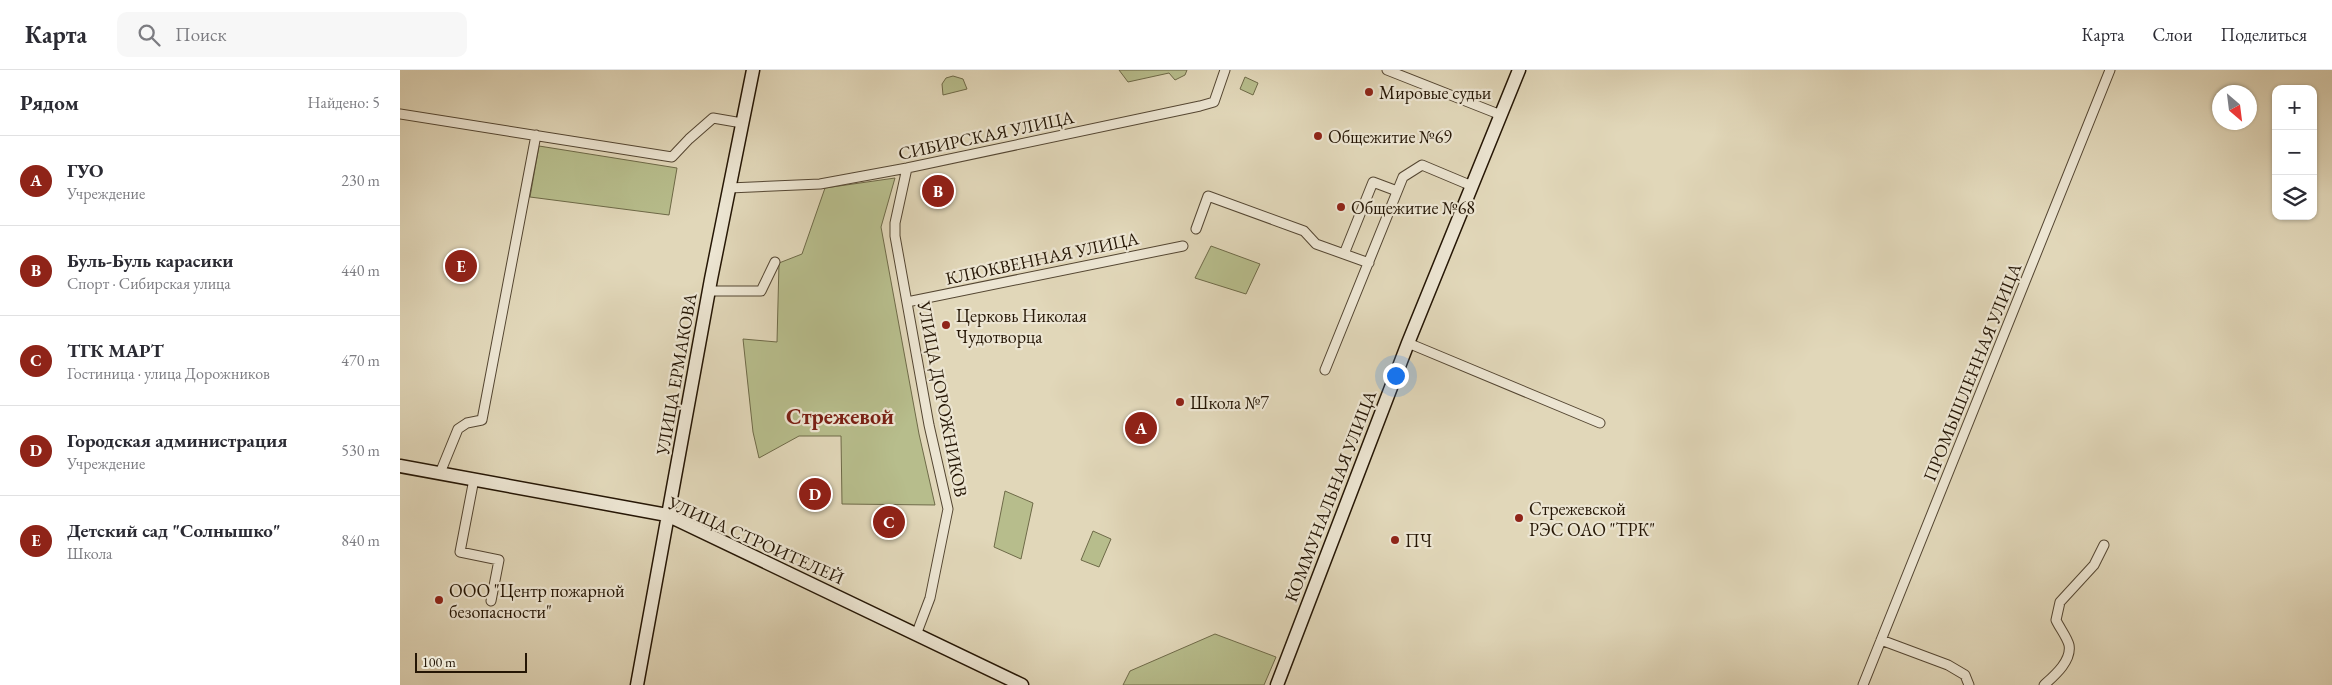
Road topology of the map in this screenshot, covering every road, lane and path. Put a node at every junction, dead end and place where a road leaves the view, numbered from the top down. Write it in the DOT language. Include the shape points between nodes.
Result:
graph roads {
  1 [pos="754,70"];
  2 [pos="1225,70"];
  3 [pos="1387,70"];
  4 [pos="1519,70"];
  5 [pos="2110,70"];
  6 [pos="400,114"];
  7 [pos="1501,115"];
  8 [pos="742,123"];
  9 [pos="536,135"];
  10 [pos="907,168"];
  11 [pos="1472,186"];
  12 [pos="729,188"];
  13 [pos="1397,191"];
  14 [pos="1196,228"];
  15 [pos="1183,246"];
  16 [pos="1344,254"];
  17 [pos="775,262"];
  18 [pos="1369,263"];
  19 [pos="708,291"];
  20 [pos="907,302"];
  21 [pos="1408,343"];
  22 [pos="1325,370"];
  23 [pos="1600,423"];
  24 [pos="400,466"];
  25 [pos="440,473"];
  26 [pos="474,479"];
  27 [pos="667,515"];
  28 [pos="2104,545"];
  29 [pos="491,601"];
  30 [pos="916,635"];
  31 [pos="1881,640"];
  32 [pos="637,685"];
  33 [pos="1022,685"];
  34 [pos="1277,685"];
  35 [pos="1863,685"];
  36 [pos="1970,685"];
  37 [pos="2044,685"];
  1 -- 8 [label="main road, УЛИЦА ЕРМАКОВА"];
  2 -- 10 [label="street, СИБИРСКАЯ УЛИЦА" via="1214,102"];
  3 -- 7 [label="street"];
  4 -- 7 [label="main road, КОММУНАЛЬНАЯ УЛИЦА"];
  5 -- 31 [label="street, ПРОМЫШЛЕННАЯ УЛИЦА"];
  6 -- 9 [label="street"];
  7 -- 11 [label="main road, КОММУНАЛЬНАЯ УЛИЦА"];
  8 -- 9 [label="street" via="713,118 672,158"];
  8 -- 12 [label="main road, УЛИЦА ЕРМАКОВА"];
  9 -- 25 [label="street" via="482,420 458,429"];
  10 -- 12 [label="street, СИБИРСКАЯ УЛИЦА" via="820,184"];
  10 -- 20 [label="street, УЛИЦА ДОРОЖНИКОВ" via="894,236"];
  11 -- 13 [label="street" via="1422,166 1403,177"];
  11 -- 21 [label="main road, КОММУНАЛЬНАЯ УЛИЦА"];
  12 -- 19 [label="main road, УЛИЦА ЕРМАКОВА"];
  13 -- 16 [label="street" via="1373,182"];
  13 -- 18 [label="street"];
  14 -- 16 [label="street" via="1208,196 1304,231 1316,244"];
  15 -- 20 [label="street, КЛЮКВЕННАЯ УЛИЦА"];
  16 -- 18 [label="street"];
  17 -- 19 [label="street" via="760,291"];
  18 -- 22 [label="street"];
  19 -- 27 [label="main road, УЛИЦА ЕРМАКОВА"];
  20 -- 30 [label="street, УЛИЦА ДОРОЖНИКОВ" via="948,509 930,598"];
  21 -- 23 [label="street"];
  21 -- 34 [label="main road, КОММУНАЛЬНАЯ УЛИЦА"];
  24 -- 25 [label="main road, УЛИЦА СТРОИТЕЛЕЙ"];
  25 -- 26 [label="main road, УЛИЦА СТРОИТЕЛЕЙ"];
  26 -- 27 [label="main road, УЛИЦА СТРОИТЕЛЕЙ"];
  26 -- 29 [label="street" via="460,552 498,560"];
  27 -- 30 [label="main road, УЛИЦА СТРОИТЕЛЕЙ"];
  27 -- 32 [label="main road, УЛИЦА ЕРМАКОВА"];
  28 -- 37 [label="street" via="2094,565 2060,602 2056,620 2069,646 2067,659"];
  30 -- 33 [label="main road, УЛИЦА СТРОИТЕЛЕЙ"];
  31 -- 35 [label="street, ПРОМЫШЛЕННАЯ УЛИЦА"];
  31 -- 36 [label="street" via="1948,665 1965,675"];
}
